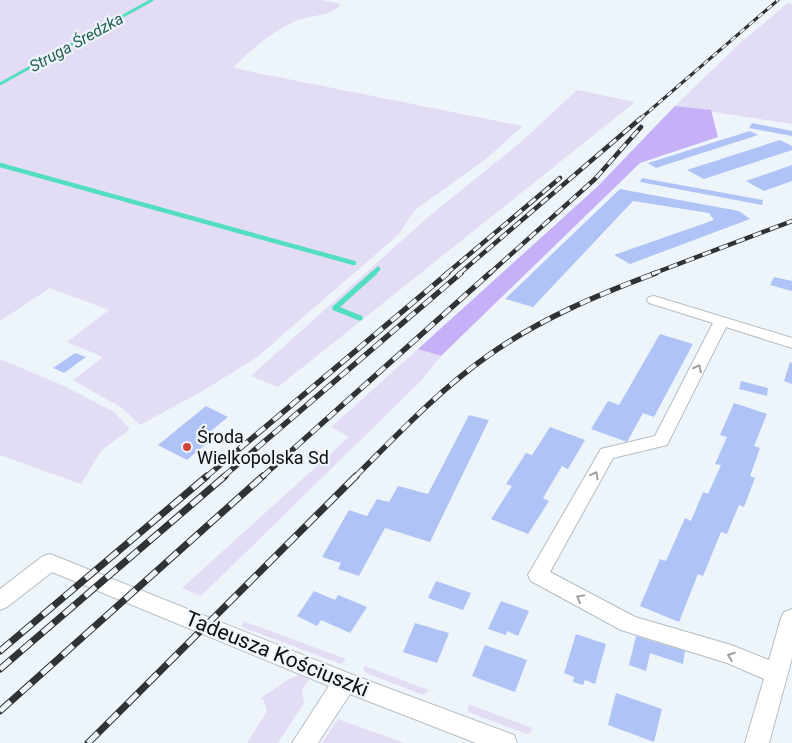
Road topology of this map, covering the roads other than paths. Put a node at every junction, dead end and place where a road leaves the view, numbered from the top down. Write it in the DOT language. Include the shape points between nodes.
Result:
graph roads {
  1 [pos="654,300"];
  2 [pos="722,322"];
  3 [pos="792,343"];
  4 [pos="50,562"];
  5 [pos="0,601"];
  6 [pos="792,618"];
  7 [pos="777,674"];
  8 [pos="345,682"];
  9 [pos="304,743"];
  10 [pos="505,743"];
  11 [pos="757,743"];
  1 -- 2 [label="street"];
  2 -- 3 [label="street"];
  7 -- 2 [label="street, one-way" via="731,655 629,624 538,575 607,453 661,441"];
  4 -- 5 [label="street"];
  4 -- 8 [label="street, Tadeusza Kościuszki"];
  6 -- 7 [label="street"];
  7 -- 11 [label="street"];
  8 -- 9 [label="street"];
  8 -- 10 [label="street, Tadeusza Kościuszki"];
}
